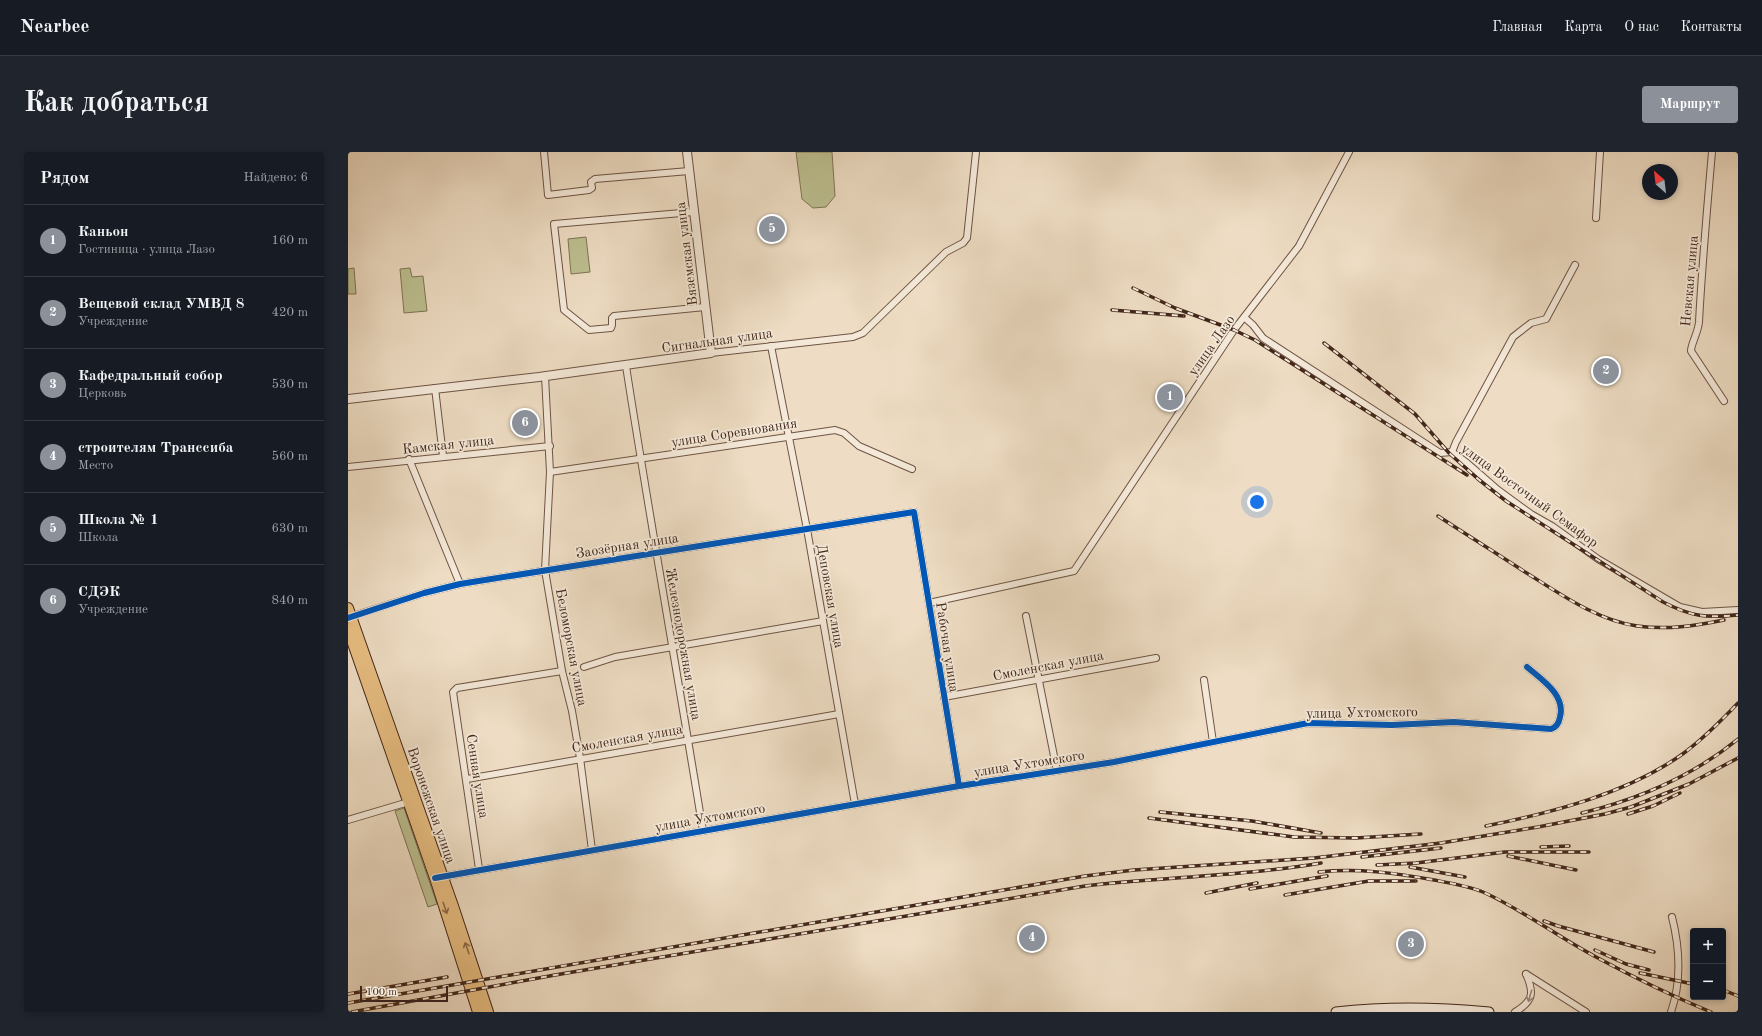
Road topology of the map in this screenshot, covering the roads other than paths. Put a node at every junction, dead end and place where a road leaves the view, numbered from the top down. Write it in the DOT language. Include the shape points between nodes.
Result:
graph roads {
  1 [pos="544,152"];
  2 [pos="687,152"];
  3 [pos="976,152"];
  4 [pos="1349,152"];
  5 [pos="1600,152"];
  6 [pos="1712,152"];
  7 [pos="689,171"];
  8 [pos="693,212"];
  9 [pos="1596,218"];
  10 [pos="1575,265"];
  11 [pos="705,307"];
  12 [pos="1245,318"];
  13 [pos="771,346"];
  14 [pos="711,354"];
  15 [pos="626,366"];
  16 [pos="545,376"];
  17 [pos="435,388"];
  18 [pos="348,399"];
  19 [pos="1724,401"];
  20 [pos="788,436"];
  21 [pos="550,446"];
  22 [pos="1452,452"];
  23 [pos="444,456"];
  24 [pos="640,458"];
  25 [pos="409,459"];
  26 [pos="348,467"];
  27 [pos="912,469"];
  28 [pos="550,472"];
  29 [pos="914,512"];
  30 [pos="807,529"];
  31 [pos="655,553"];
  32 [pos="545,570"];
  33 [pos="460,584"];
  34 [pos="929,603"];
  35 [pos="1738,610"];
  36 [pos="349,614"];
  37 [pos="1026,616"];
  38 [pos="823,621"];
  39 [pos="348,629"];
  40 [pos="674,648"];
  41 [pos="1156,658"];
  42 [pos="584,666"];
  43 [pos="1527,667"];
  44 [pos="562,671"];
  45 [pos="1039,680"];
  46 [pos="1204,680"];
  47 [pos="944,697"];
  48 [pos="839,714"];
  49 [pos="688,739"];
  50 [pos="1213,742"];
  51 [pos="580,758"];
  52 [pos="1057,771"];
  53 [pos="467,779"];
  54 [pos="959,786"];
  55 [pos="411,801"];
  56 [pos="855,804"];
  57 [pos="348,820"];
  58 [pos="703,831"];
  59 [pos="592,850"];
  60 [pos="479,869"];
  61 [pos="438,877"];
  62 [pos="1672,917"];
  63 [pos="478,1012"];
  64 [pos="488,1012"];
  65 [pos="1336,1012"];
  66 [pos="1489,1012"];
  67 [pos="1515,1012"];
  68 [pos="1586,1012"];
  69 [pos="1671,1012"];
  1 -- 7 [label="street" via="548,195 589,190 592,188 591,182 595,179"];
  2 -- 7 [label="street, Вяземская улица"];
  3 -- 13 [label="street, Сигнальная улица" via="967,238 963,243 946,252 864,333 853,337"];
  4 -- 12 [label="street, улица Лазо" via="1298,246"];
  5 -- 9 [label="street"];
  6 -- 19 [label="street, Невская улица" via="1699,324 1691,351"];
  7 -- 8 [label="street, Вяземская улица"];
  8 -- 11 [label="street, Вяземская улица"];
  8 -- 11 [label="street" via="554,224 564,310 589,330 611,328 614,316"];
  10 -- 22 [label="street" via="1546,319 1531,323 1513,336"];
  11 -- 14 [label="street, Вяземская улица"];
  12 -- 22 [label="street, улица Восточный Семафор" via="1263,338 1440,453"];
  12 -- 34 [label="street, улица Лазо" via="1230,336 1074,571"];
  13 -- 14 [label="street, Сигнальная улица"];
  13 -- 20 [label="street, Деповская улица"];
  14 -- 15 [label="street, Сигнальная улица"];
  15 -- 16 [label="street, Сигнальная улица"];
  15 -- 24 [label="street, Железнодорожная улица"];
  16 -- 17 [label="street, Сигнальная улица"];
  16 -- 21 [label="street, Беломорская улица"];
  17 -- 18 [label="street, Сигнальная улица"];
  17 -- 23 [label="street"];
  20 -- 24 [label="street, улица Соревнования"];
  20 -- 27 [label="street, улица Соревнования" via="835,430 844,433 859,446"];
  20 -- 30 [label="street, Деповская улица"];
  21 -- 23 [label="street, Камская улица"];
  21 -- 28 [label="street, Беломорская улица"];
  22 -- 35 [label="street, улица Восточный Семафор" via="1531,514 1680,607 1702,612"];
  23 -- 25 [label="street, Камская улица"];
  24 -- 28 [label="street, улица Соревнования"];
  24 -- 31 [label="street, Железнодорожная улица"];
  25 -- 26 [label="street, Камская улица"];
  25 -- 33 [label="street"];
  28 -- 32 [label="street, Беломорская улица"];
  29 -- 30 [label="street, Заозёрная улица"];
  29 -- 34 [label="street, Рабочая улица"];
  30 -- 31 [label="street, Заозёрная улица"];
  30 -- 38 [label="street, Деповская улица"];
  31 -- 32 [label="street, Заозёрная улица"];
  31 -- 40 [label="street, Железнодорожная улица"];
  32 -- 33 [label="street, Заозёрная улица"];
  32 -- 44 [label="street, Беломорская улица"];
  33 -- 36 [label="street, Заозёрная улица"];
  34 -- 47 [label="street, Рабочая улица"];
  36 -- 55 [label="main road, Воронежская улица"];
  37 -- 45 [label="street"];
  38 -- 40 [label="street"];
  38 -- 48 [label="street, Деповская улица"];
  39 -- 55 [label="main road, Воронежская улица"];
  40 -- 42 [label="street" via="615,657"];
  40 -- 49 [label="street, Железнодорожная улица"];
  41 -- 45 [label="street, Смоленская улица"];
  43 -- 50 [label="street, улица Ухтомского" via="1550,687 1559,700 1562,712 1559,723 1551,729 1454,722 1392,725 1308,723"];
  44 -- 51 [label="street, Беломорская улица"];
  44 -- 53 [label="street, Сенная улица" via="454,690"];
  45 -- 47 [label="street, Смоленская улица"];
  45 -- 52 [label="street"];
  46 -- 50 [label="street"];
  47 -- 54 [label="street, Рабочая улица"];
  48 -- 49 [label="street, Смоленская улица"];
  48 -- 56 [label="street, Деповская улица"];
  49 -- 51 [label="street, Смоленская улица"];
  49 -- 58 [label="street, Железнодорожная улица"];
  50 -- 52 [label="street, улица Ухтомского"];
  51 -- 53 [label="street, Смоленская улица"];
  51 -- 59 [label="street, Беломорская улица"];
  52 -- 54 [label="street, улица Ухтомского"];
  53 -- 60 [label="street, Сенная улица"];
  54 -- 56 [label="street, улица Ухтомского"];
  55 -- 57 [label="street"];
  55 -- 61 [label="main road, Воронежская улица"];
  56 -- 58 [label="street, улица Ухтомского"];
  58 -- 59 [label="street, улица Ухтомского"];
  59 -- 60 [label="street, улица Ухтомского"];
  60 -- 61 [label="street, улица Ухтомского"];
  61 -- 63 [label="main road, Воронежская улица, one-way"];
  64 -- 61 [label="main road, Воронежская улица, one-way"];
  62 -- 69 [label="street" via="1678,940 1679,982"];
  65 -- 66 [label="main road" via="1434,1007"];
  68 -- 67 [label="street, one-way" via="1526,974 1532,986 1532,993 1527,1004"];
}
